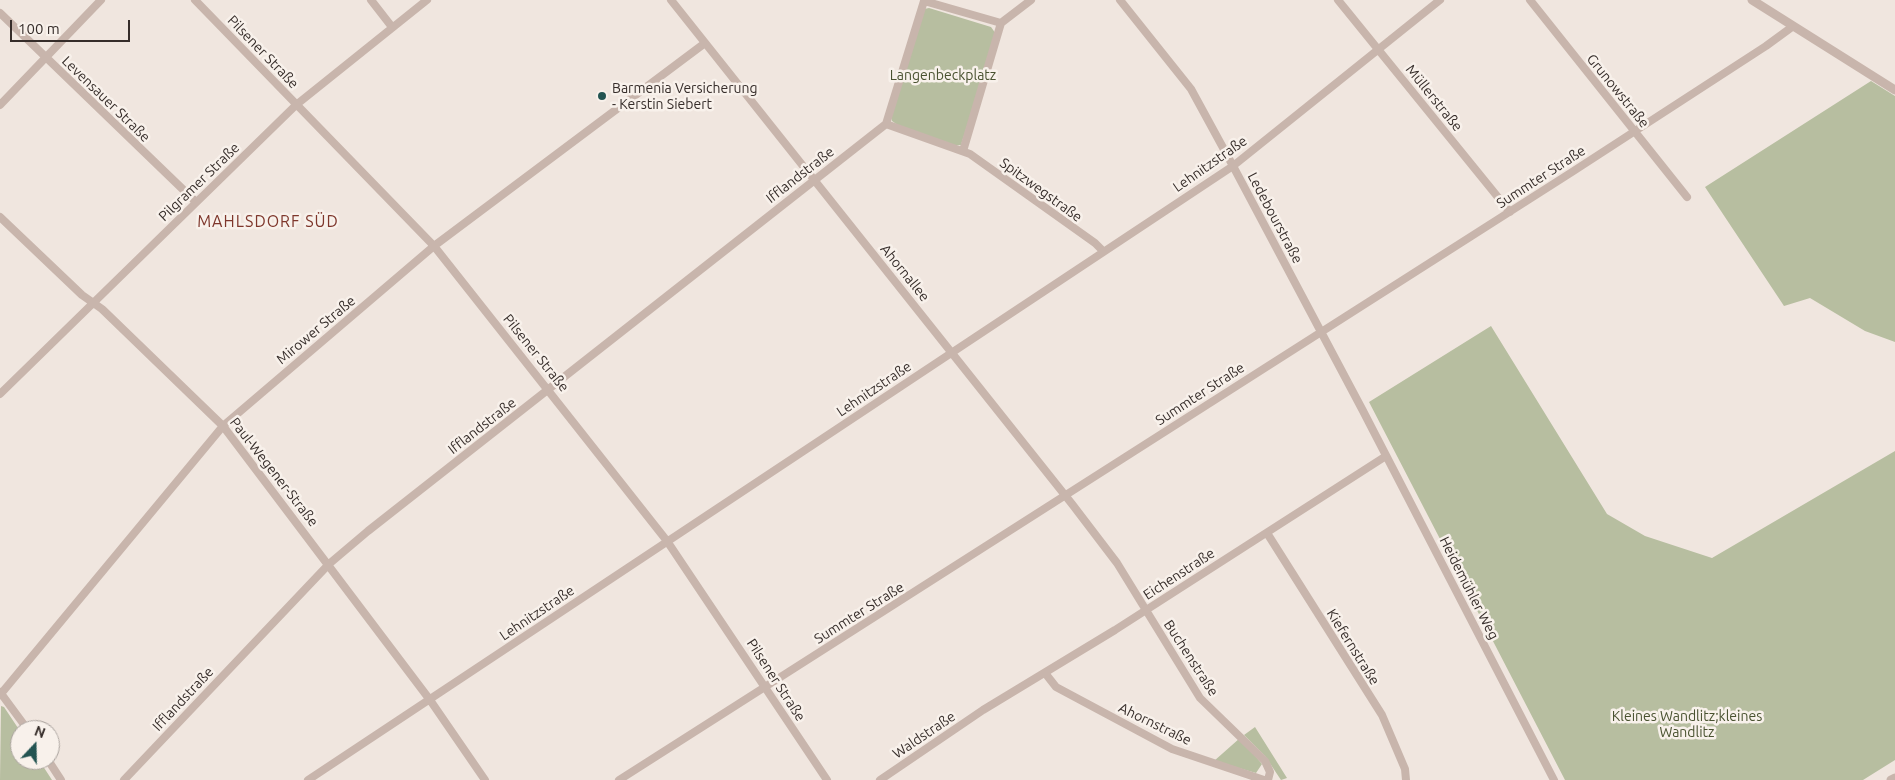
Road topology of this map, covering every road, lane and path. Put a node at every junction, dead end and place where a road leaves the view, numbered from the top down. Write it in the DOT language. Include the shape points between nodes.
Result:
graph roads {
  1 [pos="101,0"];
  2 [pos="195,0"];
  3 [pos="371,0"];
  4 [pos="427,0"];
  5 [pos="671,0"];
  6 [pos="923,0"];
  7 [pos="1031,0"];
  8 [pos="1120,0"];
  9 [pos="1338,0"];
  10 [pos="1440,0"];
  11 [pos="1530,0"];
  12 [pos="1752,0"];
  13 [pos="0,13"];
  14 [pos="1001,23"];
  15 [pos="392,27"];
  16 [pos="1792,27"];
  17 [pos="705,43"];
  18 [pos="1378,49"];
  19 [pos="46,58"];
  20 [pos="1895,90"];
  21 [pos="0,105"];
  22 [pos="296,105"];
  23 [pos="886,124"];
  24 [pos="1635,131"];
  25 [pos="963,151"];
  26 [pos="1233,166"];
  27 [pos="814,180"];
  28 [pos="1687,197"];
  29 [pos="196,202"];
  30 [pos="1510,212"];
  31 [pos="0,217"];
  32 [pos="434,246"];
  33 [pos="1103,252"];
  34 [pos="92,303"];
  35 [pos="1321,331"];
  36 [pos="952,352"];
  37 [pos="549,389"];
  38 [pos="0,394"];
  39 [pos="1361,407"];
  40 [pos="223,426"];
  41 [pos="1386,456"];
  42 [pos="1065,496"];
  43 [pos="1267,533"];
  44 [pos="667,541"];
  45 [pos="1117,563"];
  46 [pos="329,564"];
  47 [pos="1146,610"];
  48 [pos="1045,673"];
  49 [pos="765,686"];
  50 [pos="0,694"];
  51 [pos="430,700"];
  52 [pos="983,710"];
  53 [pos="20,720"];
  54 [pos="1895,778"];
  55 [pos="124,780"];
  56 [pos="308,780"];
  57 [pos="485,780"];
  58 [pos="620,780"];
  59 [pos="827,780"];
  60 [pos="880,780"];
  61 [pos="1266,780"];
  62 [pos="1406,780"];
  63 [pos="1554,780"];
  64 [pos="1891,780"];
  1 -- 19 [label="street"];
  2 -- 22 [label="street, Pilsener Straße"];
  3 -- 15 [label="street"];
  4 -- 15 [label="street, Pilgramer Straße"];
  5 -- 17 [label="street, Ahornallee"];
  6 -- 14 [label="street"];
  6 -- 23 [label="street"];
  7 -- 14 [label="street"];
  8 -- 26 [label="street, Ledebourstraße" via="1191,89"];
  9 -- 18 [label="street, Müllerstraße"];
  10 -- 18 [label="street, Lehnitzstraße"];
  11 -- 24 [label="street, Grunowstraße"];
  12 -- 16 [label="street"];
  13 -- 19 [label="street, Levensauer Straße"];
  14 -- 25 [label="street"];
  15 -- 22 [label="street, Pilgramer Straße"];
  16 -- 20 [label="street"];
  16 -- 24 [label="street, Summter Straße"];
  17 -- 27 [label="street, Ahornallee"];
  17 -- 32 [label="street, Mirower Straße"];
  18 -- 26 [label="street, Lehnitzstraße"];
  18 -- 30 [label="street, Müllerstraße"];
  19 -- 21 [label="street"];
  19 -- 29 [label="street, Levensauer Straße"];
  22 -- 29 [label="street, Pilgramer Straße"];
  22 -- 32 [label="street, Pilsener Straße"];
  23 -- 25 [label="street"];
  23 -- 27 [label="street, Ifflandstraße"];
  24 -- 28 [label="street, Grunowstraße"];
  24 -- 30 [label="street, Summter Straße"];
  25 -- 33 [label="street, Spitzwegstraße" via="1023,191"];
  26 -- 33 [label="street, Lehnitzstraße"];
  26 -- 35 [label="street, Ledebourstraße"];
  27 -- 36 [label="street, Ahornallee"];
  27 -- 37 [label="street, Ifflandstraße"];
  29 -- 34 [label="street, Pilgramer Straße"];
  30 -- 35 [label="street, Summter Straße"];
  31 -- 34 [label="street, Paul-Wegener-Straße"];
  32 -- 37 [label="street, Pilsener Straße"];
  32 -- 40 [label="street, Mirower Straße"];
  33 -- 36 [label="street, Lehnitzstraße"];
  34 -- 38 [label="street, Pilgramer Straße"];
  34 -- 40 [label="street, Paul-Wegener-Straße"];
  35 -- 39 [label="street, Ledebourstraße"];
  35 -- 42 [label="street, Summter Straße"];
  36 -- 42 [label="street, Ahornallee"];
  36 -- 44 [label="street, Lehnitzstraße"];
  37 -- 44 [label="street, Pilsener Straße"];
  37 -- 46 [label="street, Ifflandstraße"];
  39 -- 41 [label="street, Heidemühler Weg"];
  40 -- 46 [label="street, Paul-Wegener-Straße"];
  40 -- 50 [label="street, Mirower Straße"];
  41 -- 43 [label="street, Eichenstraße"];
  41 -- 63 [label="street, Heidemühler Weg"];
  42 -- 45 [label="street, Ahornallee"];
  42 -- 49 [label="street, Summter Straße"];
  43 -- 47 [label="street, Eichenstraße"];
  43 -- 62 [label="street, Kiefernstraße" via="1382,715 1405,769"];
  44 -- 49 [label="street, Pilsener Straße"];
  44 -- 51 [label="street, Lehnitzstraße"];
  45 -- 47 [label="street, Buchenstraße"];
  46 -- 51 [label="street, Paul-Wegener-Straße"];
  46 -- 55 [label="street, Ifflandstraße"];
  47 -- 48 [label="street, Eichenstraße"];
  47 -- 61 [label="street, Buchenstraße" via="1200,698 1265,761 1270,772"];
  48 -- 52 [label="street, Eichenstraße"];
  48 -- 61 [label="street, Ahornstraße" via="1056,687 1172,749"];
  49 -- 58 [label="street, Summter Straße"];
  49 -- 59 [label="street, Pilsener Straße"];
  50 -- 53 [label="street"];
  51 -- 56 [label="street, Lehnitzstraße"];
  51 -- 57 [label="street, Paul-Wegener-Straße"];
  52 -- 60 [label="street, Waldstraße"];
  54 -- 64 [label="street"];
}
